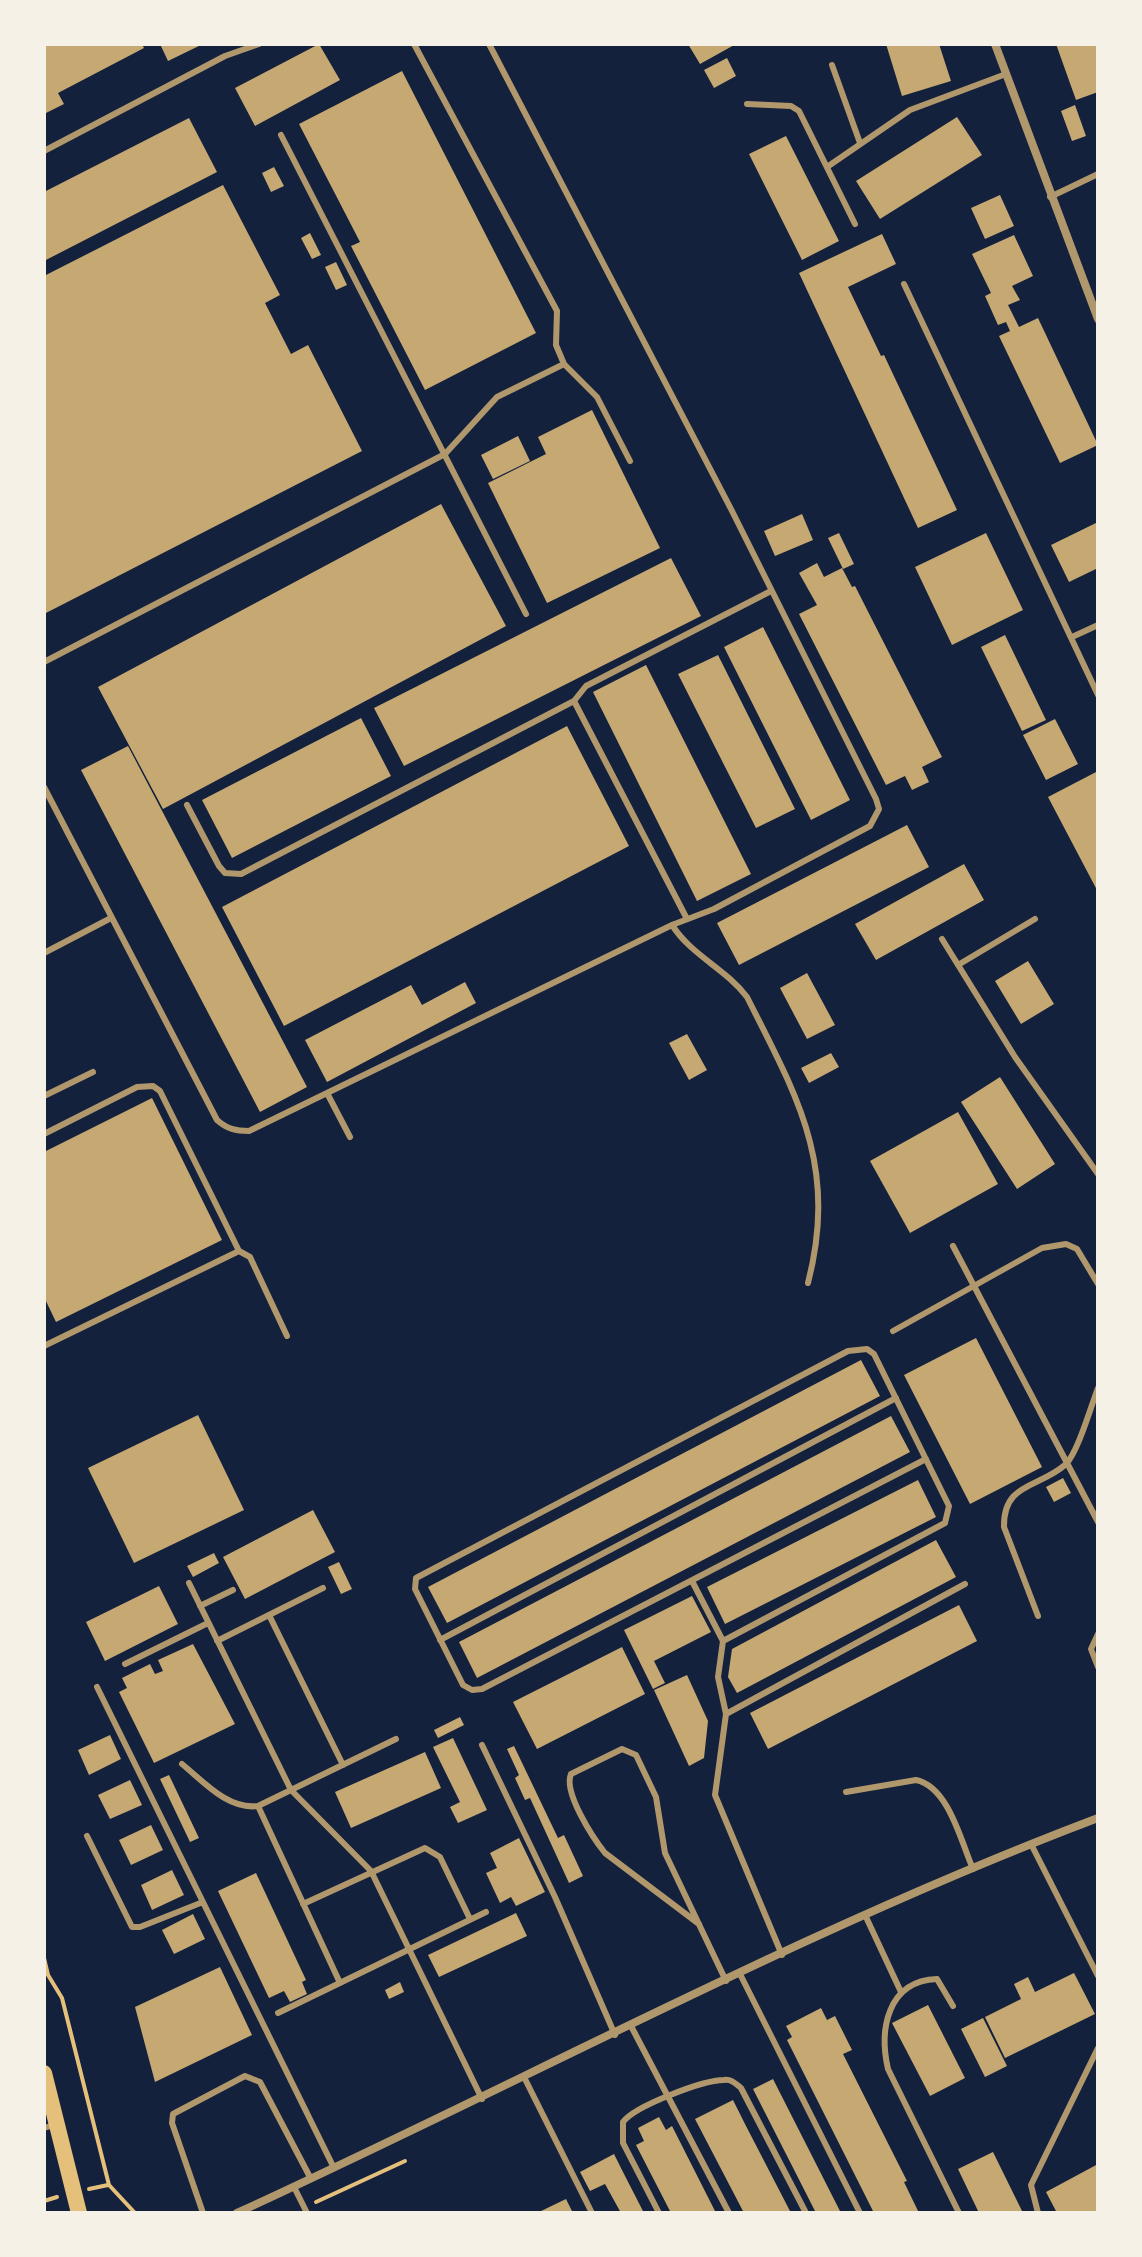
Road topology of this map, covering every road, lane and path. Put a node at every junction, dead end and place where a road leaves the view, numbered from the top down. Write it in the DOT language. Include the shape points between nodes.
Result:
graph roads {
  1 [pos="259,44"];
  2 [pos="414,44"];
  3 [pos="489,44"];
  4 [pos="995,44"];
  5 [pos="832,65"];
  6 [pos="1006,74"];
  7 [pos="747,104"];
  8 [pos="281,135"];
  9 [pos="860,143"];
  10 [pos="44,151"];
  11 [pos="827,167"];
  12 [pos="1098,174"];
  13 [pos="1050,197"];
  14 [pos="855,224"];
  15 [pos="904,284"];
  16 [pos="1098,319"];
  17 [pos="564,364"];
  18 [pos="445,454"];
  19 [pos="630,461"];
  20 [pos="771,591"];
  21 [pos="526,614"];
  22 [pos="1098,625"];
  23 [pos="1072,637"];
  24 [pos="44,662"];
  25 [pos="1098,695"];
  26 [pos="574,701"];
  27 [pos="44,787"];
  28 [pos="187,805"];
  29 [pos="111,918"];
  30 [pos="687,919"];
  31 [pos="1035,919"];
  32 [pos="672,925"];
  33 [pos="942,939"];
  34 [pos="44,953"];
  35 [pos="958,965"];
  36 [pos="93,1072"];
  37 [pos="327,1093"];
  38 [pos="44,1096"];
  39 [pos="44,1134"];
  40 [pos="350,1137"];
  41 [pos="1098,1174"];
  42 [pos="953,1246"];
  43 [pos="239,1251"];
  44 [pos="808,1283"];
  45 [pos="1098,1284"];
  46 [pos="974,1286"];
  47 [pos="893,1331"];
  48 [pos="287,1336"];
  49 [pos="44,1346"];
  50 [pos="1098,1388"];
  51 [pos="896,1398"];
  52 [pos="926,1459"];
  53 [pos="1067,1463"];
  54 [pos="1098,1522"];
  55 [pos="692,1581"];
  56 [pos="189,1583"];
  57 [pos="965,1584"];
  58 [pos="323,1588"];
  59 [pos="233,1590"];
  60 [pos="200,1606"];
  61 [pos="269,1615"];
  62 [pos="1038,1616"];
  63 [pos="208,1623"];
  64 [pos="1098,1634"];
  65 [pos="440,1640"];
  66 [pos="217,1641"];
  67 [pos="723,1641"];
  68 [pos="125,1664"];
  69 [pos="1098,1667"];
  70 [pos="97,1687"];
  71 [pos="726,1714"];
  72 [pos="396,1739"];
  73 [pos="482,1745"];
  74 [pos="182,1764"];
  75 [pos="343,1765"];
  76 [pos="291,1790"];
  77 [pos="846,1792"];
  78 [pos="258,1806"];
  79 [pos="1098,1818"];
  80 [pos="87,1836"];
  81 [pos="1031,1844"];
  82 [pos="973,1869"];
  83 [pos="371,1871"];
  84 [pos="203,1902"];
  85 [pos="303,1904"];
  86 [pos="486,1912"];
  87 [pos="866,1917"];
  88 [pos="470,1919"];
  89 [pos="699,1924"];
  90 [pos="410,1948"];
  91 [pos="782,1955"];
  92 [pos="44,1958"];
  93 [pos="740,1974"];
  94 [pos="1098,1976"];
  95 [pos="726,1981"];
  96 [pos="340,1983"];
  97 [pos="901,1992"];
  98 [pos="953,2006"];
  99 [pos="278,2013"];
  100 [pos="631,2026"];
  101 [pos="615,2035"];
  102 [pos="1098,2048"];
  103 [pos="44,2073"];
  104 [pos="525,2079"];
  105 [pos="668,2096"];
  106 [pos="482,2099"];
  107 [pos="50,2126"];
  108 [pos="405,2161"];
  109 [pos="334,2168"];
  110 [pos="311,2179"];
  111 [pos="294,2187"];
  112 [pos="306,2210"];
  113 [pos="79,2213"];
  114 [pos="135,2213"];
  115 [pos="203,2213"];
  116 [pos="237,2213"];
  117 [pos="592,2213"];
  118 [pos="659,2213"];
  119 [pos="729,2213"];
  120 [pos="806,2213"];
  121 [pos="860,2213"];
  122 [pos="959,2213"];
  123 [pos="1038,2213"];
  1 -- 10 [label="lane" via="225,56"];
  2 -- 17 [label="lane" via="557,311 556,345"];
  3 -- 20 [label="lane"];
  4 -- 6 [label="street"];
  5 -- 9 [label="lane"];
  6 -- 9 [label="lane" via="910,110"];
  6 -- 13 [label="street"];
  7 -- 11 [label="lane" via="799,111"];
  8 -- 18 [label="lane"];
  9 -- 11 [label="lane"];
  11 -- 14 [label="lane"];
  12 -- 13 [label="lane"];
  13 -- 16 [label="street"];
  15 -- 23 [label="lane"];
  17 -- 18 [label="lane" via="497,397"];
  17 -- 19 [label="lane" via="597,397"];
  18 -- 21 [label="lane"];
  18 -- 24 [label="lane"];
  20 -- 26 [label="lane" via="586,686"];
  20 -- 30 [label="lane" via="879,809 870,826"];
  22 -- 23 [label="lane"];
  23 -- 25 [label="lane"];
  26 -- 28 [label="lane" via="241,874 225,873 219,866"];
  26 -- 30 [label="lane"];
  27 -- 29 [label="lane"];
  29 -- 34 [label="lane"];
  29 -- 37 [label="lane" via="225,1127 249,1131"];
  30 -- 32 [label="lane"];
  31 -- 35 [label="lane"];
  32 -- 37 [label="lane"];
  32 -- 44 [label="lane" via="684,943 747,997 798,1098 809,1131 820,1217"];
  33 -- 35 [label="lane"];
  35 -- 41 [label="lane"];
  36 -- 38 [label="lane"];
  37 -- 40 [label="lane"];
  39 -- 43 [label="lane" via="137,1087 153,1086"];
  42 -- 46 [label="lane"];
  43 -- 48 [label="lane" via="250,1257"];
  43 -- 49 [label="lane"];
  45 -- 46 [label="lane" via="1077,1249 1066,1244 1042,1248"];
  46 -- 47 [label="lane"];
  46 -- 53 [label="lane"];
  50 -- 53 [label="lane"];
  51 -- 52 [label="lane"];
  51 -- 65 [label="lane"];
  51 -- 65 [label="lane" via="874,1354 858,1347 422,1573 415,1589"];
  52 -- 55 [label="lane"];
  52 -- 67 [label="lane" via="949,1506 945,1523"];
  53 -- 54 [label="lane"];
  53 -- 62 [label="lane" via="1014,1495 1004,1514 1004,1527"];
  55 -- 65 [label="lane" via="482,1689 463,1685"];
  55 -- 67 [label="lane"];
  56 -- 60 [label="lane"];
  57 -- 71 [label="lane"];
  58 -- 61 [label="lane"];
  59 -- 60 [label="lane"];
  60 -- 63 [label="lane"];
  61 -- 66 [label="lane"];
  61 -- 75 [label="lane"];
  63 -- 66 [label="lane"];
  63 -- 68 [label="lane"];
  64 -- 69 [label="lane" via="1091,1649"];
  66 -- 76 [label="lane"];
  67 -- 71 [label="lane" via="718,1677"];
  70 -- 84 [label="lane"];
  71 -- 91 [label="lane" via="715,1795"];
  72 -- 75 [label="lane"];
  73 -- 101 [label="lane"];
  74 -- 78 [label="lane" via="231,1803"];
  75 -- 76 [label="lane"];
  76 -- 78 [label="lane"];
  76 -- 83 [label="lane"];
  77 -- 82 [label="lane" via="927,1782 943,1801"];
  78 -- 85 [label="lane"];
  79 -- 81 [label="street"];
  80 -- 84 [label="lane" via="132,1927"];
  81 -- 82 [label="street"];
  81 -- 94 [label="lane"];
  82 -- 87 [label="street"];
  83 -- 85 [label="lane"];
  83 -- 88 [label="lane" via="416,1850 434,1851"];
  83 -- 90 [label="lane"];
  84 -- 109 [label="lane"];
  85 -- 96 [label="lane"];
  86 -- 88 [label="lane"];
  87 -- 91 [label="street"];
  87 -- 97 [label="lane"];
  88 -- 90 [label="lane"];
  89 -- 89 [label="lane" via="665,1853 656,1797 636,1755 622,1749 571,1774 569,1788 593,1839"];
  89 -- 95 [label="lane"];
  90 -- 96 [label="lane"];
  90 -- 106 [label="lane"];
  91 -- 93 [label="street"];
  92 -- 114 [label="path" via="62,1998 109,2185"];
  93 -- 95 [label="street"];
  93 -- 121 [label="lane"];
  95 -- 100 [label="street"];
  96 -- 99 [label="lane"];
  97 -- 98 [label="lane" via="937,1979"];
  97 -- 122 [label="lane" via="886,2016 888,2069"];
  100 -- 101 [label="street"];
  100 -- 105 [label="lane"];
  101 -- 104 [label="street"];
  102 -- 123 [label="lane" via="1031,2185"];
  103 -- 107 [label="main road"];
  104 -- 106 [label="street"];
  104 -- 117 [label="lane"];
  105 -- 118 [label="lane" via="627,2117 621,2132"];
  105 -- 119 [label="lane"];
  105 -- 120 [label="lane" via="722,2079 733,2081"];
  106 -- 109 [label="street"];
  107 -- 113 [label="main road"];
  108 -- 112 [label="path"];
  109 -- 110 [label="street"];
  110 -- 111 [label="street"];
  110 -- 115 [label="lane" via="260,2082 245,2076 173,2114"];
  111 -- 112 [label="lane"];
  111 -- 116 [label="street"];
}
